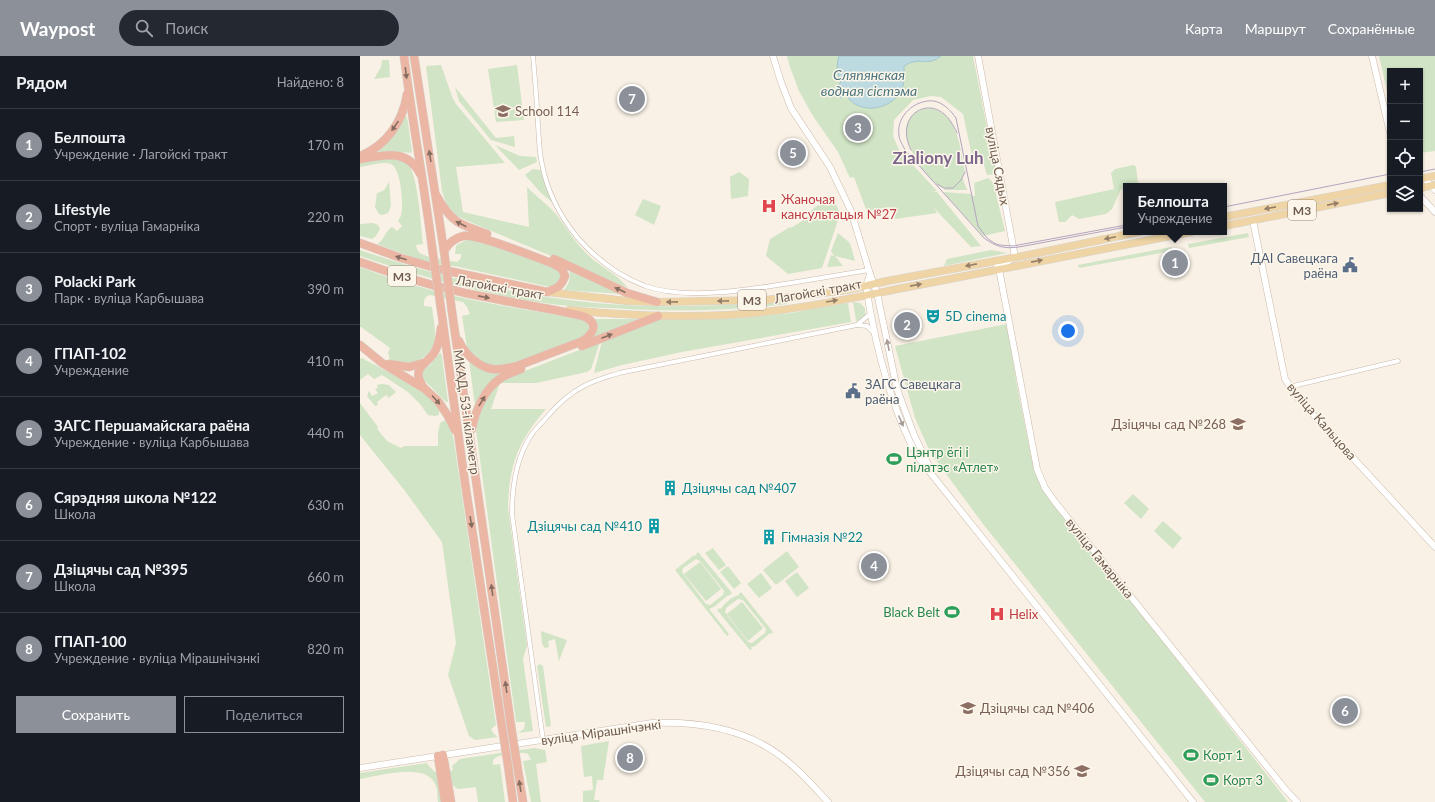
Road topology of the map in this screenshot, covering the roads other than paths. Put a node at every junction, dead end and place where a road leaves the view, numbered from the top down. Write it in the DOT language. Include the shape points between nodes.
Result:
graph roads {
  1 [pos="404,56"];
  2 [pos="414,56"];
  3 [pos="533,56"];
  4 [pos="773,56"];
  5 [pos="978,56"];
  6 [pos="1372,56"];
  7 [pos="408,89"];
  8 [pos="1387,120"];
  9 [pos="360,158"];
  10 [pos="1435,176"];
  11 [pos="1423,179"];
  12 [pos="1423,180"];
  13 [pos="1387,186"];
  14 [pos="425,187"];
  15 [pos="1434,187"];
  16 [pos="1423,188"];
  17 [pos="1387,194"];
  18 [pos="436,195"];
  19 [pos="1423,199"];
  20 [pos="1252,212"];
  21 [pos="1435,212"];
  22 [pos="1227,216"];
  23 [pos="1253,220"];
  24 [pos="1227,225"];
  25 [pos="1124,235"];
  26 [pos="1156,235"];
  27 [pos="360,244"];
  28 [pos="444,251"];
  29 [pos="1015,257"];
  30 [pos="993,261"];
  31 [pos="360,262"];
  32 [pos="999,269"];
  33 [pos="869,272"];
  34 [pos="875,284"];
  35 [pos="866,286"];
  36 [pos="547,292"];
  37 [pos="877,293"];
  38 [pos="868,295"];
  39 [pos="657,302"];
  40 [pos="547,308"];
  41 [pos="871,313"];
  42 [pos="658,316"];
  43 [pos="442,319"];
  44 [pos="857,325"];
  45 [pos="455,331"];
  46 [pos="875,333"];
  47 [pos="360,345"];
  48 [pos="1398,361"];
  49 [pos="382,363"];
  50 [pos="423,363"];
  51 [pos="892,368"];
  52 [pos="883,372"];
  53 [pos="1289,387"];
  54 [pos="425,389"];
  55 [pos="458,438"];
  56 [pos="471,438"];
  57 [pos="939,484"];
  58 [pos="1435,547"];
  59 [pos="543,740"];
  60 [pos="441,755"];
  61 [pos="360,768"];
  62 [pos="445,802"];
  63 [pos="451,802"];
  64 [pos="513,802"];
  65 [pos="523,802"];
  66 [pos="828,802"];
  67 [pos="1192,802"];
  68 [pos="1297,802"];
  1 -- 7 [label="highway, МКАД, 53-і кіламетр, one-way"];
  18 -- 2 [label="highway, МКАД, 53-і кіламетр, one-way"];
  3 -- 33 [label="street" via="542,164 547,183 569,227 602,262 622,276 664,290 704,293 747,290"];
  4 -- 33 [label="main road" via="780,82 792,108 824,156 851,211"];
  5 -- 29 [label="main road, вуліца Сядых"];
  6 -- 8 [label="main road"];
  7 -- 9 [label="highway, one-way" via="397,124 379,146"];
  7 -- 14 [label="highway, МКАД, 53-і кіламетр"];
  9 -- 14 [label="highway" via="393,155 406,158 418,169"];
  10 -- 11 [label="main road"];
  12 -- 15 [label="main road"];
  13 -- 20 [label="main road, М3, one-way"];
  14 -- 43 [label="highway, МКАД, 53-і кіламетр, bridge"];
  15 -- 16 [label="main road"];
  23 -- 17 [label="main road, М3, one-way"];
  18 -- 28 [label="highway, МКАД, 53-і кіламетр"];
  39 -- 18 [label="highway, one-way" via="627,293 555,260 456,222 447,214"];
  19 -- 21 [label="main road"];
  20 -- 22 [label="main road, М3"];
  20 -- 23 [label="main road"];
  23 -- 24 [label="main road, М3"];
  23 -- 53 [label="main road, вуліца Кальцова" via="1282,369"];
  25 -- 29 [label="main road, Лагойскі тракт / М3, one-way"];
  32 -- 26 [label="main road, Лагойскі тракт / М3, one-way"];
  36 -- 27 [label="highway, Лагойскі тракт / М3, one-way" via="438,269"];
  28 -- 36 [label="highway" via="457,238 477,237 554,264 562,269 565,276 563,284"];
  28 -- 45 [label="highway, МКАД, 53-і кіламетр, bridge"];
  29 -- 30 [label="main road, Лагойскі тракт / М3"];
  29 -- 32 [label="main road"];
  30 -- 32 [label="main road"];
  30 -- 34 [label="main road, Лагойскі тракт / М3, one-way"];
  31 -- 40 [label="highway, Лагойскі тракт / М3, one-way" via="445,289"];
  37 -- 32 [label="main road, Лагойскі тракт / М3, one-way"];
  32 -- 68 [label="main road, вуліца Гамарніка" via="1038,469 1045,488"];
  33 -- 34 [label="main road"];
  33 -- 35 [label="main road"];
  34 -- 35 [label="main road, Лагойскі тракт / М3"];
  34 -- 37 [label="main road"];
  35 -- 38 [label="main road"];
  35 -- 39 [label="main road, Лагойскі тракт / М3, one-way" via="766,300"];
  36 -- 39 [label="main road, Лагойскі тракт / М3"];
  37 -- 38 [label="main road, Лагойскі тракт / М3"];
  51 -- 37 [label="main road, one-way"];
  38 -- 41 [label="main road"];
  42 -- 38 [label="main road, Лагойскі тракт / М3, one-way" via="768,312"];
  40 -- 42 [label="main road, Лагойскі тракт / М3"];
  40 -- 45 [label="highway" via="586,317 592,324 592,334 580,342 517,366 492,369 481,365 463,350"];
  41 -- 44 [label="street"];
  41 -- 46 [label="main road"];
  56 -- 42 [label="highway, one-way" via="477,408 486,393 500,379"];
  43 -- 50 [label="highway" via="436,349"];
  43 -- 55 [label="highway, МКАД, 53-і кіламетр"];
  44 -- 46 [label="street" via="867,326"];
  44 -- 59 [label="street" via="619,373 582,387 562,401 532,434 523,450 515,476 512,514"];
  45 -- 56 [label="highway, МКАД, 53-і кіламетр"];
  46 -- 52 [label="main road"];
  47 -- 49 [label="highway"];
  48 -- 53 [label="street"];
  49 -- 50 [label="highway" via="409,368"];
  49 -- 54 [label="highway"];
  50 -- 54 [label="highway" via="418,375"];
  51 -- 52 [label="main road" via="888,374"];
  51 -- 57 [label="main road" via="914,435"];
  52 -- 57 [label="main road, one-way" via="910,443"];
  53 -- 58 [label="main road, вуліца Кальцова"];
  54 -- 55 [label="highway, one-way" via="446,412"];
  55 -- 64 [label="highway, МКАД, 53-і кіламетр, one-way, bridge"];
  65 -- 56 [label="highway, МКАД, 53-і кіламетр, one-way, bridge"];
  57 -- 67 [label="main road"];
  59 -- 60 [label="main road, вуліца Мірашнічэнкі"];
  59 -- 66 [label="main road, вуліца Мірашнічэнкі" via="652,723 675,722 724,729 757,742 786,760"];
  60 -- 61 [label="main road, вуліца Мірашнічэнкі"];
  60 -- 62 [label="highway"];
  60 -- 63 [label="highway"];
}
